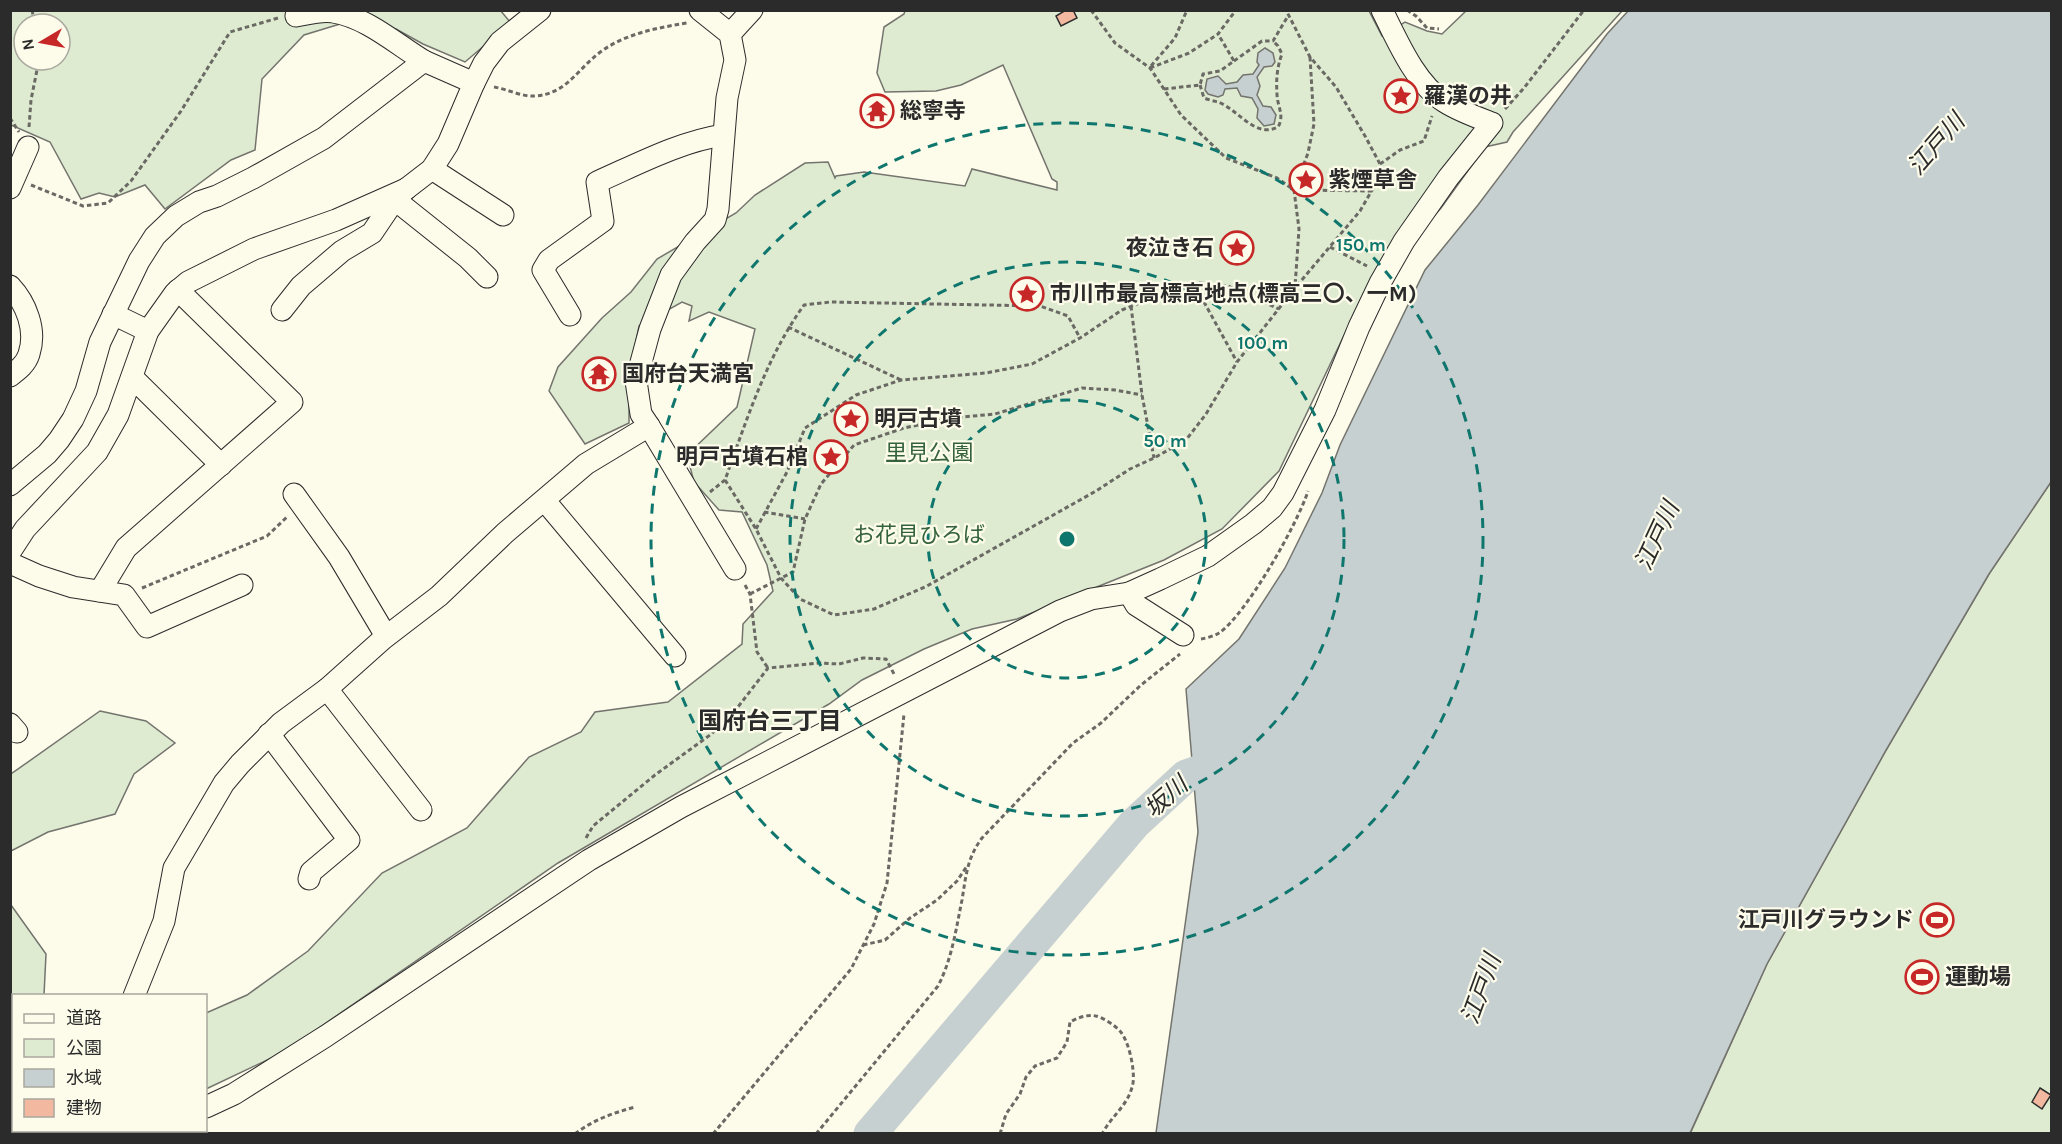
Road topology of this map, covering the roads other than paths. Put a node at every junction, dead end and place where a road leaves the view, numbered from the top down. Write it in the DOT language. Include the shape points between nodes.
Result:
graph roads {
  1 [pos="540,10"];
  2 [pos="752,10"];
  3 [pos="1382,10"];
  4 [pos="706,15"];
  5 [pos="296,16"];
  6 [pos="730,34"];
  7 [pos="424,61"];
  8 [pos="474,83"];
  9 [pos="723,135"];
  10 [pos="28,147"];
  11 [pos="432,169"];
  12 [pos="13,184"];
  13 [pos="400,194"];
  14 [pos="503,215"];
  15 [pos="487,277"];
  16 [pos="10,286"];
  17 [pos="178,290"];
  18 [pos="282,310"];
  19 [pos="113,314"];
  20 [pos="570,315"];
  21 [pos="148,331"];
  22 [pos="10,376"];
  23 [pos="132,377"];
  24 [pos="649,426"];
  25 [pos="220,465"];
  26 [pos="10,485"];
  27 [pos="297,499"];
  28 [pos="544,501"];
  29 [pos="10,552"];
  30 [pos="10,563"];
  31 [pos="735,569"];
  32 [pos="242,585"];
  33 [pos="100,591"];
  34 [pos="1129,593"];
  35 [pos="387,636"];
  36 [pos="1187,637"];
  37 [pos="675,656"];
  38 [pos="327,689"];
  39 [pos="269,734"];
  40 [pos="421,810"];
  41 [pos="309,879"];
  42 [pos="135,994"];
  43 [pos="207,1107"];
  1 -- 8 [label="street" via="500,42"];
  2 -- 6 [label="street"];
  3 -- 34 [label="street" via="1422,80 1440,99 1492,123 1404,241 1359,327 1325,410 1283,494 1272,508 1208,556"];
  4 -- 6 [label="street"];
  5 -- 7 [label="street" via="331,11 347,16"];
  6 -- 9 [label="street" via="735,60"];
  7 -- 8 [label="street"];
  7 -- 19 [label="street" via="324,138 176,216 155,236"];
  8 -- 11 [label="street" via="448,144"];
  9 -- 20 [label="street" via="674,148 597,182 603,221 549,260 543,270"];
  9 -- 24 [label="street" via="715,220 672,275 640,365 637,396"];
  10 -- 12 [label="street"];
  11 -- 13 [label="street"];
  11 -- 14 [label="street"];
  13 -- 15 [label="street"];
  13 -- 17 [label="street" via="254,249"];
  13 -- 18 [label="street" via="372,233 342,251 301,286"];
  16 -- 22 [label="street" via="27,311 31,341 23,366"];
  17 -- 21 [label="street"];
  17 -- 25 [label="street" via="292,402"];
  19 -- 21 [label="street"];
  19 -- 26 [label="street" via="73,419 47,453"];
  21 -- 23 [label="street"];
  23 -- 25 [label="street"];
  23 -- 29 [label="street" via="118,415 97,452 25,529"];
  24 -- 28 [label="street" via="586,464"];
  24 -- 31 [label="street"];
  25 -- 33 [label="street" via="126,548"];
  27 -- 35 [label="street" via="339,557"];
  28 -- 35 [label="street" via="439,596"];
  28 -- 37 [label="street"];
  30 -- 33 [label="street" via="73,587"];
  32 -- 33 [label="street" via="147,627 124,595"];
  34 -- 36 [label="street" via="1136,605"];
  34 -- 43 [label="street" via="1091,599 1060,611 681,807 589,860 326,1036"];
  35 -- 38 [label="street"];
  38 -- 39 [label="street"];
  38 -- 40 [label="street"];
  39 -- 41 [label="street" via="349,840 311,872"];
  39 -- 42 [label="street" via="224,783 174,868 164,921"];
}
